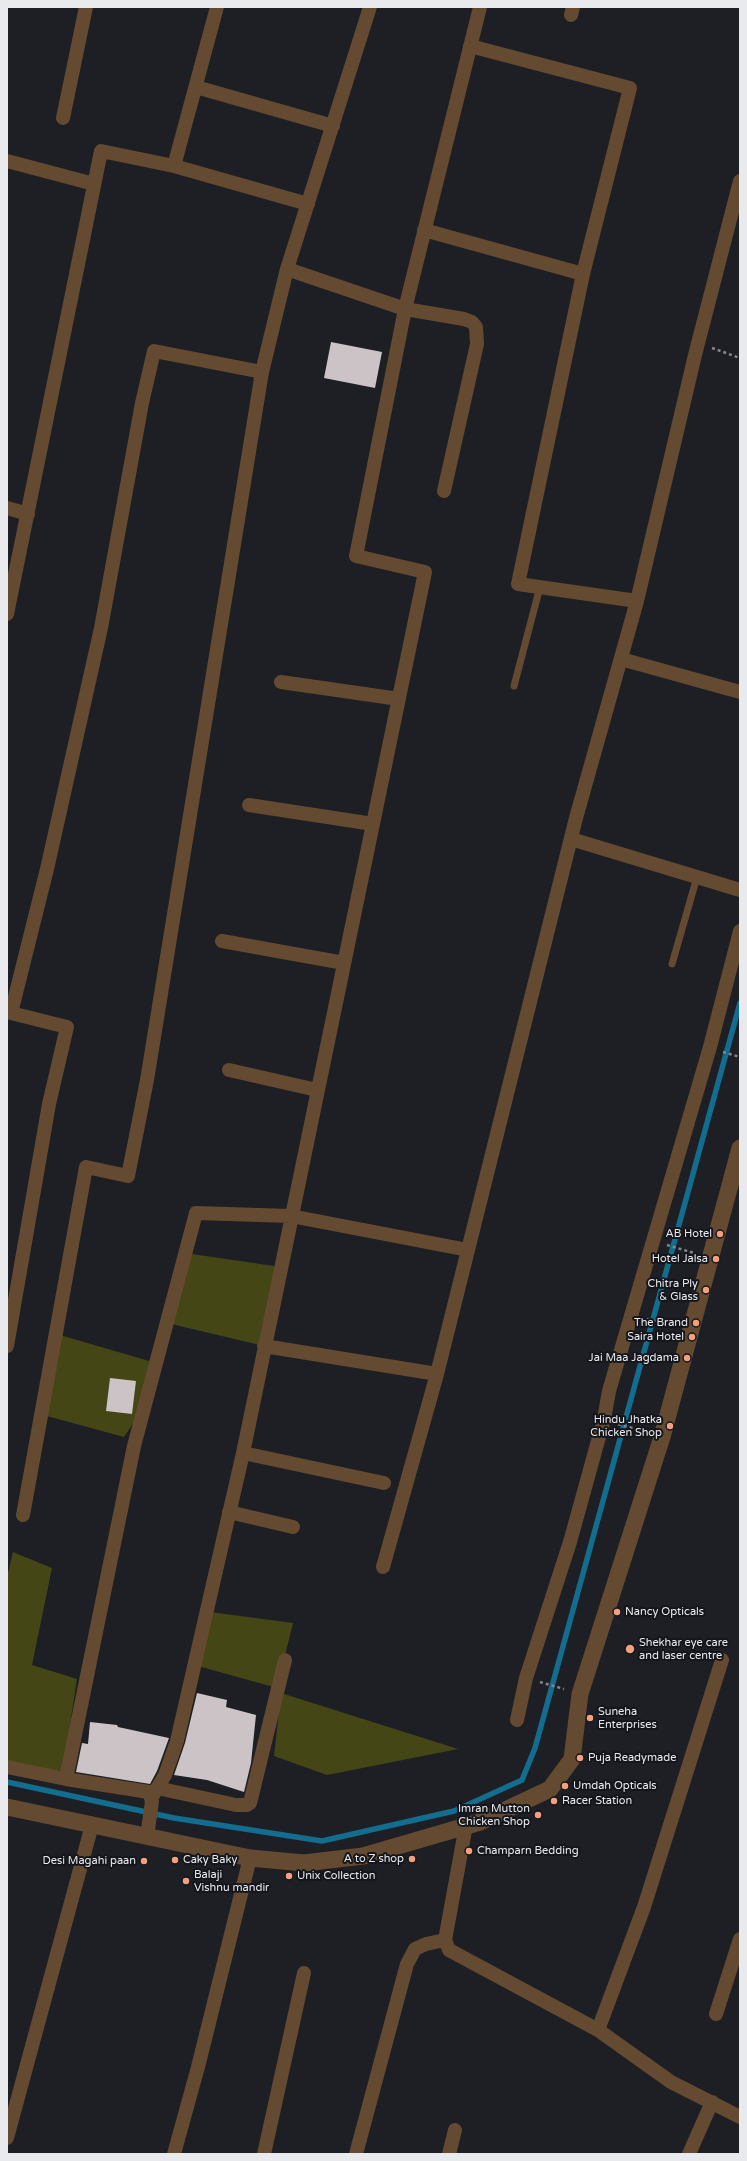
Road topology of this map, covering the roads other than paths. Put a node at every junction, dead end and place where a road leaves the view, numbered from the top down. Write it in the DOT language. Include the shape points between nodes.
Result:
graph roads {
  1 [pos="86,7"];
  2 [pos="217,7"];
  3 [pos="370,7"];
  4 [pos="480,7"];
  5 [pos="470,46"];
  6 [pos="196,87"];
  7 [pos="63,118"];
  8 [pos="333,126"];
  9 [pos="7,161"];
  10 [pos="174,166"];
  11 [pos="740,181"];
  12 [pos="94,184"];
  13 [pos="308,204"];
  14 [pos="424,230"];
  15 [pos="287,269"];
  16 [pos="583,274"];
  17 [pos="405,309"];
  18 [pos="262,372"];
  19 [pos="444,492"];
  20 [pos="7,508"];
  21 [pos="28,514"];
  22 [pos="540,587"];
  23 [pos="638,600"];
  24 [pos="7,614"];
  25 [pos="621,659"];
  26 [pos="281,682"];
  27 [pos="514,686"];
  28 [pos="740,692"];
  29 [pos="399,699"];
  30 [pos="249,805"];
  31 [pos="373,824"];
  32 [pos="570,839"];
  33 [pos="697,877"];
  34 [pos="740,890"];
  35 [pos="740,931"];
  36 [pos="222,941"];
  37 [pos="344,963"];
  38 [pos="672,964"];
  39 [pos="9,1013"];
  40 [pos="229,1070"];
  41 [pos="317,1090"];
  42 [pos="740,1148"];
  43 [pos="291,1216"];
  44 [pos="468,1250"];
  45 [pos="7,1346"];
  46 [pos="264,1346"];
  47 [pos="437,1374"];
  48 [pos="242,1453"];
  49 [pos="384,1483"];
  50 [pos="229,1512"];
  51 [pos="23,1516"];
  52 [pos="293,1527"];
  53 [pos="383,1567"];
  54 [pos="285,1660"];
  55 [pos="722,1660"];
  56 [pos="517,1720"];
  57 [pos="7,1767"];
  58 [pos="66,1779"];
  59 [pos="154,1795"];
  60 [pos="7,1807"];
  61 [pos="92,1825"];
  62 [pos="466,1825"];
  63 [pos="148,1829"];
  64 [pos="250,1858"];
  65 [pos="740,1939"];
  66 [pos="445,1940"];
  67 [pos="304,1973"];
  68 [pos="716,2014"];
  69 [pos="598,2030"];
  70 [pos="712,2102"];
  71 [pos="740,2117"];
  72 [pos="455,2130"];
  73 [pos="7,2138"];
  74 [pos="174,2154"];
  75 [pos="264,2154"];
  76 [pos="356,2154"];
  77 [pos="449,2154"];
  78 [pos="689,2154"];
  1 -- 7 [label="street"];
  2 -- 6 [label="street"];
  3 -- 8 [label="street"];
  4 -- 5 [label="street"];
  5 -- 14 [label="street"];
  5 -- 16 [label="street" via="630,88"];
  6 -- 8 [label="street"];
  6 -- 10 [label="street"];
  8 -- 13 [label="street"];
  9 -- 12 [label="street"];
  10 -- 12 [label="street" via="101,151"];
  10 -- 13 [label="street"];
  11 -- 23 [label="street" via="698,343"];
  12 -- 21 [label="street"];
  13 -- 15 [label="street"];
  14 -- 16 [label="street"];
  14 -- 17 [label="street"];
  15 -- 17 [label="street"];
  15 -- 18 [label="street"];
  16 -- 22 [label="street" via="518,584"];
  17 -- 19 [label="street" via="464,319 476,327 477,344"];
  17 -- 29 [label="street" via="356,556 425,572"];
  18 -- 39 [label="street" via="154,351 142,403 101,628 47,869"];
  18 -- 51 [label="street" via="147,1080 128,1176 86,1167"];
  20 -- 21 [label="street"];
  21 -- 24 [label="street"];
  22 -- 23 [label="street"];
  22 -- 27 [label="lane"];
  23 -- 25 [label="street"];
  25 -- 28 [label="street"];
  25 -- 32 [label="street"];
  26 -- 29 [label="street"];
  29 -- 31 [label="street"];
  30 -- 31 [label="street"];
  31 -- 37 [label="street"];
  32 -- 33 [label="street"];
  32 -- 44 [label="street"];
  33 -- 34 [label="street"];
  33 -- 38 [label="lane"];
  35 -- 56 [label="street" via="710,1047 609,1391 604,1419 570,1542 526,1678"];
  36 -- 37 [label="street"];
  37 -- 41 [label="street"];
  39 -- 45 [label="street" via="67,1027 49,1104"];
  40 -- 41 [label="street"];
  41 -- 43 [label="street"];
  42 -- 62 [label="street" via="662,1437 580,1694 572,1759 550,1789 480,1822"];
  43 -- 44 [label="street"];
  43 -- 46 [label="street"];
  43 -- 58 [label="street" via="196,1213 134,1446"];
  44 -- 47 [label="street"];
  46 -- 47 [label="street"];
  46 -- 48 [label="street"];
  47 -- 53 [label="street"];
  48 -- 49 [label="street"];
  48 -- 50 [label="street"];
  50 -- 52 [label="street"];
  50 -- 59 [label="street" via="177,1742 165,1776"];
  54 -- 59 [label="street" via="250,1803 236,1805"];
  55 -- 69 [label="street" via="644,1907"];
  57 -- 58 [label="street"];
  58 -- 59 [label="street" via="144,1790"];
  59 -- 63 [label="street"];
  60 -- 61 [label="street"];
  61 -- 63 [label="street"];
  61 -- 73 [label="street"];
  62 -- 64 [label="street" via="364,1856 304,1863"];
  62 -- 66 [label="street"];
  63 -- 64 [label="street"];
  64 -- 74 [label="street"];
  65 -- 68 [label="street"];
  66 -- 69 [label="street" via="449,1950"];
  66 -- 76 [label="street" via="415,1949 407,1964"];
  67 -- 75 [label="street"];
  69 -- 70 [label="street" via="671,2082"];
  70 -- 71 [label="street"];
  70 -- 78 [label="street"];
  72 -- 77 [label="street"];
}
